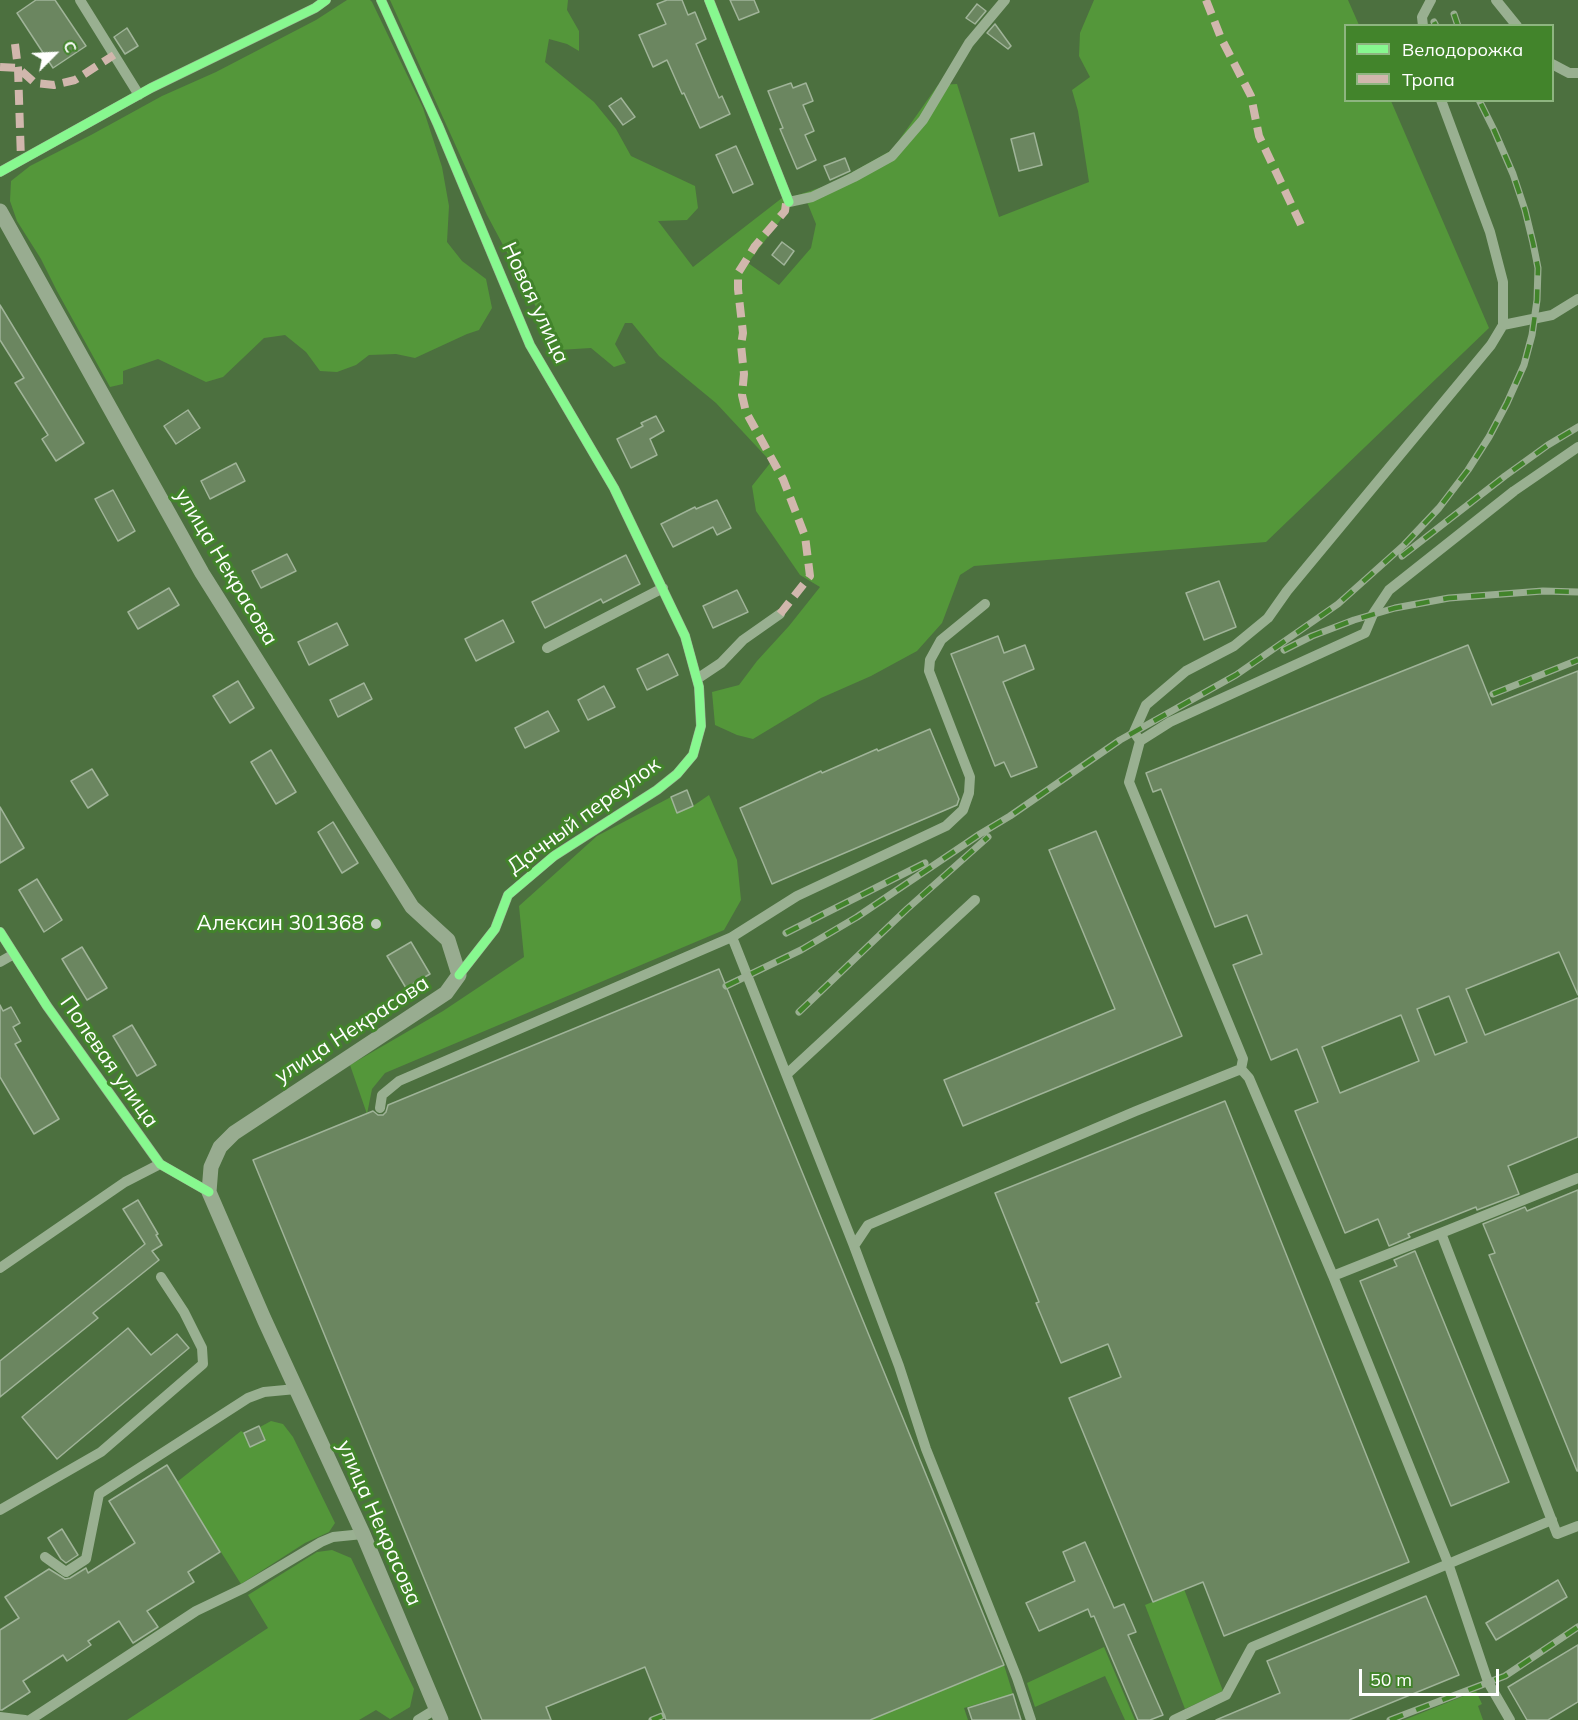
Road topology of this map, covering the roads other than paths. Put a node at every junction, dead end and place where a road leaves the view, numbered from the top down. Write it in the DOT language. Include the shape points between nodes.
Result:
graph roads {
  1 [pos="80,0"];
  2 [pos="326,0"];
  3 [pos="381,0"];
  4 [pos="709,0"];
  5 [pos="1005,0"];
  6 [pos="1431,0"];
  7 [pos="1496,0"];
  8 [pos="1423,24"];
  9 [pos="1515,24"];
  10 [pos="1554,65"];
  11 [pos="1578,73"];
  12 [pos="139,95"];
  13 [pos="1442,102"];
  14 [pos="0,172"];
  15 [pos="0,211"];
  16 [pos="1578,300"];
  17 [pos="1503,325"];
  18 [pos="1578,447"];
  19 [pos="663,588"];
  20 [pos="986,604"];
  21 [pos="780,614"];
  22 [pos="547,648"];
  23 [pos="697,679"];
  24 [pos="1140,741"];
  25 [pos="975,900"];
  26 [pos="0,933"];
  27 [pos="732,937"];
  28 [pos="14,954"];
  29 [pos="0,962"];
  30 [pos="459,975"];
  31 [pos="1240,1069"];
  32 [pos="787,1074"];
  33 [pos="380,1108"];
  34 [pos="160,1164"];
  35 [pos="1578,1178"];
  36 [pos="209,1192"];
  37 [pos="1441,1233"];
  38 [pos="854,1245"];
  39 [pos="0,1268"];
  40 [pos="1333,1276"];
  41 [pos="161,1277"];
  42 [pos="296,1389"];
  43 [pos="0,1510"];
  44 [pos="1552,1520"];
  45 [pos="1578,1526"];
  46 [pos="363,1534"];
  47 [pos="45,1557"];
  48 [pos="1448,1563"];
  49 [pos="439,1714"];
  50 [pos="0,1717"];
  51 [pos="25,1720"];
  52 [pos="30,1720"];
  53 [pos="418,1720"];
  54 [pos="1031,1720"];
  55 [pos="1174,1720"];
  56 [pos="1510,1720"];
  1 -- 12 [label="street"];
  2 -- 12 [label="street"];
  3 -- 19 [label="street, Новая улица" via="530,345 614,489"];
  4 -- 5 [label="street" via="789,202 812,197 892,156 923,120 969,43"];
  6 -- 8 [label="street" via="1422,17"];
  7 -- 9 [label="street"];
  10 -- 11 [label="street"];
  12 -- 14 [label="street"];
  13 -- 17 [label="street" via="1490,231 1503,282"];
  15 -- 30 [label="main road, улица Некрасова" via="202,573 412,907 448,940"];
  16 -- 17 [label="street" via="1552,315"];
  17 -- 24 [label="street" via="1491,345 1268,618 1234,646 1186,671 1146,705 1134,732"];
  18 -- 24 [label="street" via="1514,491 1389,590 1365,633 1170,722"];
  19 -- 22 [label="street"];
  19 -- 23 [label="street, Новая улица" via="685,636"];
  20 -- 27 [label="street" via="941,640 930,660 929,671 970,777 963,810 946,826 796,896"];
  21 -- 23 [label="street"];
  23 -- 30 [label="street, Дачный переулок" via="701,726 693,755 657,790 554,856 508,895 495,929"];
  24 -- 31 [label="street" via="1129,782 1243,1059"];
  25 -- 32 [label="street"];
  26 -- 28 [label="street, Полевая улица"];
  27 -- 32 [label="street"];
  27 -- 33 [label="street" via="399,1081 382,1095"];
  28 -- 29 [label="street"];
  28 -- 34 [label="street, Полевая улица"];
  30 -- 36 [label="main road, улица Некрасова" via="446,993 234,1133 220,1147 211,1167"];
  31 -- 38 [label="street" via="868,1225"];
  31 -- 40 [label="street" via="1249,1078"];
  32 -- 38 [label="street"];
  34 -- 36 [label="street, Полевая улица"];
  34 -- 39 [label="street" via="125,1182"];
  35 -- 37 [label="street"];
  36 -- 42 [label="main road, улица Некрасова"];
  37 -- 40 [label="street"];
  37 -- 44 [label="street"];
  38 -- 54 [label="street" via="926,1449"];
  40 -- 48 [label="street"];
  41 -- 43 [label="street" via="202,1348 203,1364 101,1452"];
  42 -- 46 [label="main road, улица Некрасова"];
  42 -- 47 [label="street" via="248,1398 99,1494 86,1559 66,1572"];
  44 -- 45 [label="street" via="1557,1534"];
  44 -- 48 [label="street"];
  46 -- 49 [label="main road, улица Некрасова"];
  46 -- 52 [label="street" via="321,1542 244,1588 196,1611"];
  48 -- 55 [label="street" via="1252,1647 1226,1695"];
  48 -- 56 [label="street" via="1488,1682"];
  49 -- 53 [label="street"];
  50 -- 51 [label="street"];
}
